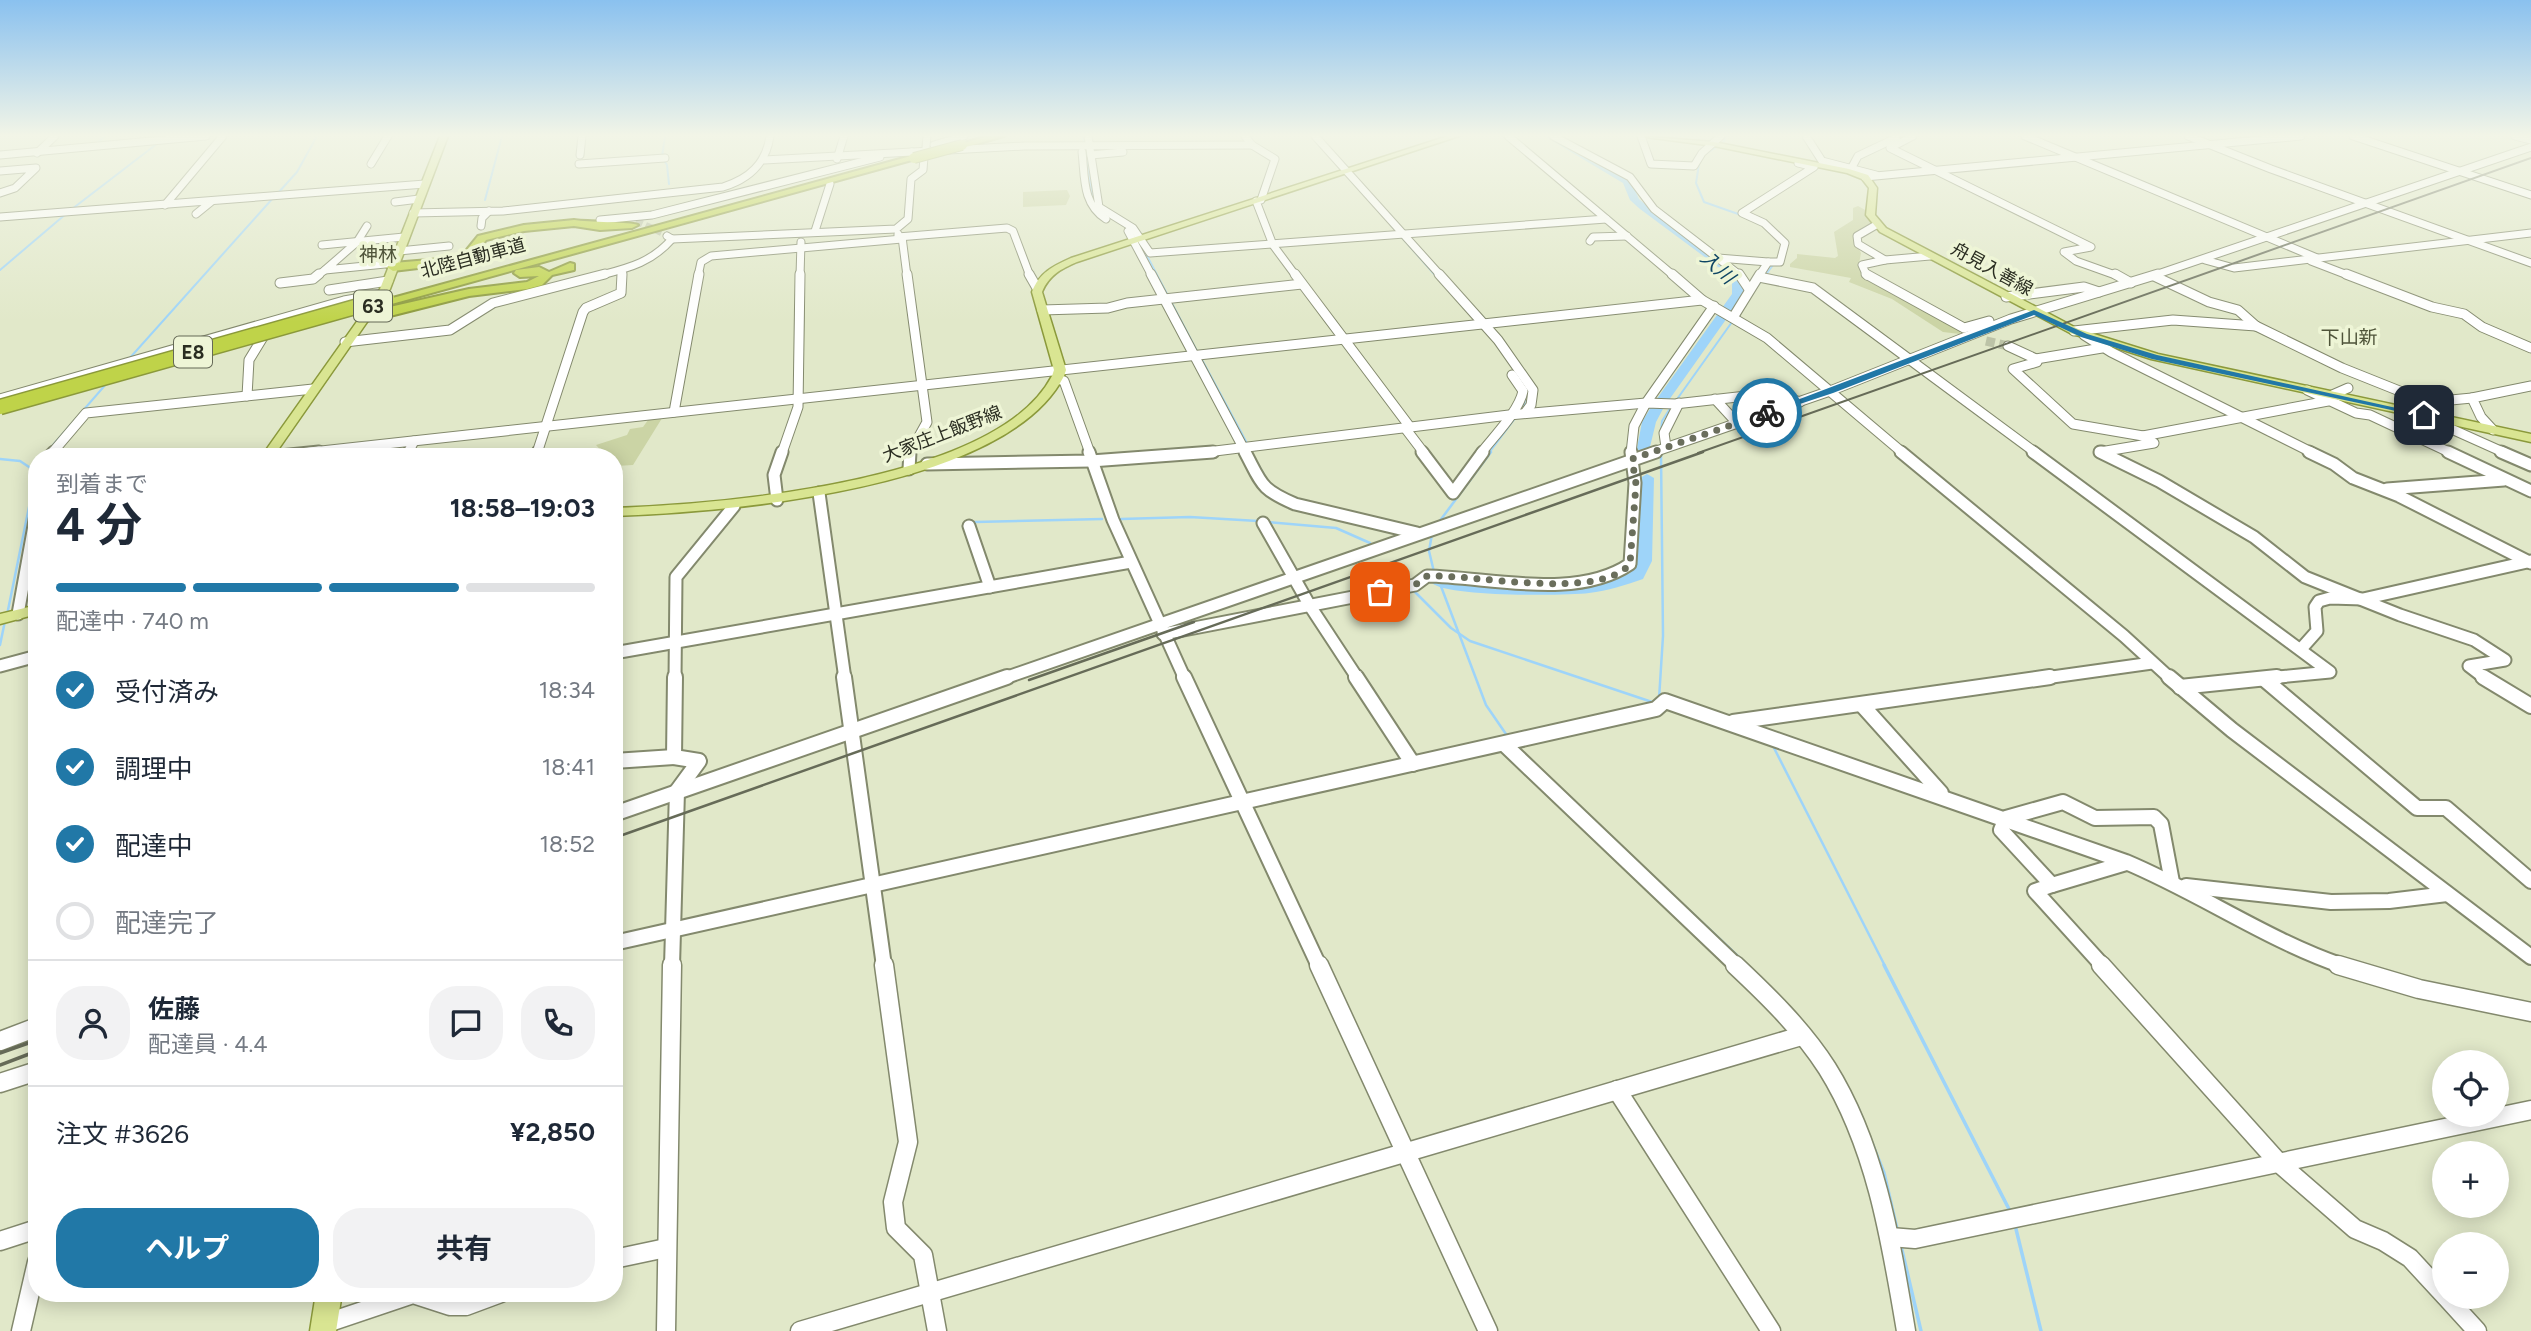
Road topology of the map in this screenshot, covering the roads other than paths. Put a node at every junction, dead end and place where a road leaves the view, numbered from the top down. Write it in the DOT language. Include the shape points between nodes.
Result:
graph roads {
  1 [pos="171,198"];
  2 [pos="279,198"];
  3 [pos="400,198"];
  4 [pos="419,198"];
  5 [pos="618,198"];
  6 [pos="629,198"];
  7 [pos="671,198"];
  8 [pos="719,198"];
  9 [pos="743,198"];
  10 [pos="744,198"];
  11 [pos="762,198"];
  12 [pos="779,198"];
  13 [pos="823,198"];
  14 [pos="910,198"];
  15 [pos="1089,198"];
  16 [pos="1098,198"];
  17 [pos="1265,198"];
  18 [pos="1370,198"];
  19 [pos="1582,198"];
  20 [pos="1646,198"];
  21 [pos="1765,198"];
  22 [pos="1872,198"];
  23 [pos="1991,198"];
  24 [pos="2174,198"];
  25 [pos="2356,198"];
  26 [pos="2384,198"];
  27 [pos="397,199"];
  28 [pos="1259,200"];
  29 [pos="212,201"];
  30 [pos="2370,203"];
  31 [pos="165,205"];
  32 [pos="670,210"];
  33 [pos="489,211"];
  34 [pos="413,213"];
  35 [pos="196,214"];
  36 [pos="0,217"];
  37 [pos="627,218"];
  38 [pos="1606,219"];
  39 [pos="600,220"];
  40 [pos="636,221"];
  41 [pos="1876,225"];
  42 [pos="368,226"];
  43 [pos="481,226"];
  44 [pos="579,228"];
  45 [pos="815,231"];
  46 [pos="802,232"];
  47 [pos="2531,233"];
  48 [pos="1404,234"];
  49 [pos="666,235"];
  50 [pos="900,235"];
  51 [pos="1627,236"];
  52 [pos="404,237"];
  53 [pos="2269,238"];
  54 [pos="2470,240"];
  55 [pos="1590,241"];
  56 [pos="357,242"];
  57 [pos="1141,244"];
  58 [pos="1273,244"];
  59 [pos="322,246"];
  60 [pos="449,246"];
  61 [pos="801,247"];
  62 [pos="398,251"];
  63 [pos="316,253"];
  64 [pos="342,253"];
  65 [pos="1930,256"];
  66 [pos="1718,258"];
  67 [pos="2312,259"];
  68 [pos="1885,260"];
  69 [pos="2205,260"];
  70 [pos="1768,262"];
  71 [pos="2531,263"];
  72 [pos="485,264"];
  73 [pos="561,269"];
  74 [pos="325,270"];
  75 [pos="622,270"];
  76 [pos="2154,276"];
  77 [pos="1759,277"];
  78 [pos="1436,279"];
  79 [pos="355,281"];
  80 [pos="280,283"];
  81 [pos="2131,283"];
  82 [pos="1302,284"];
  83 [pos="388,287"];
  84 [pos="1037,288"];
  85 [pos="1749,289"];
  86 [pos="329,290"];
  87 [pos="2099,292"];
  88 [pos="2006,297"];
  89 [pos="1165,299"];
  90 [pos="1702,300"];
  91 [pos="1716,307"];
  92 [pos="1042,310"];
  93 [pos="2034,312"];
  94 [pos="1732,315"];
  95 [pos="364,317"];
  96 [pos="256,320"];
  97 [pos="2011,320"];
  98 [pos="272,323"];
  99 [pos="1479,324"];
  100 [pos="2256,326"];
  101 [pos="2079,333"];
  102 [pos="1343,339"];
  103 [pos="1986,341"];
  104 [pos="345,342"];
  105 [pos="2008,346"];
  106 [pos="2102,348"];
  107 [pos="2531,348"];
  108 [pos="1194,355"];
  109 [pos="2036,359"];
  110 [pos="1910,360"];
  111 [pos="1059,374"];
  112 [pos="923,385"];
  113 [pos="2531,386"];
  114 [pos="2348,388"];
  115 [pos="313,389"];
  116 [pos="2510,389"];
  117 [pos="1830,391"];
  118 [pos="247,396"];
  119 [pos="798,398"];
  120 [pos="2331,398"];
  121 [pos="2472,398"];
  122 [pos="2531,398"];
  123 [pos="0,399"];
  124 [pos="1715,399"];
  125 [pos="1800,402"];
  126 [pos="2430,402"];
  127 [pos="1650,403"];
  128 [pos="1677,404"];
  129 [pos="0,410"];
  130 [pos="674,412"];
  131 [pos="1525,413"];
  132 [pos="1509,415"];
  133 [pos="2424,415"];
  134 [pos="2242,418"];
  135 [pos="2448,420"];
  136 [pos="1737,423"];
  137 [pos="546,426"];
  138 [pos="1408,427"];
  139 [pos="2493,430"];
  140 [pos="2143,436"];
  141 [pos="2531,438"];
  142 [pos="414,441"];
  143 [pos="1667,447"];
  144 [pos="57,448"];
  145 [pos="275,448"];
  146 [pos="351,448"];
  147 [pos="410,448"];
  148 [pos="539,448"];
  149 [pos="1242,448"];
  150 [pos="1632,459"];
  151 [pos="1091,461"];
  152 [pos="927,464"];
  153 [pos="2531,466"];
  154 [pos="909,469"];
  155 [pos="2508,480"];
  156 [pos="2381,489"];
  157 [pos="2531,491"];
  158 [pos="819,493"];
  159 [pos="777,500"];
  160 [pos="734,506"];
  161 [pos="623,512"];
  162 [pos="1262,523"];
  163 [pos="970,526"];
  164 [pos="1419,533"];
  165 [pos="28,555"];
  166 [pos="1131,562"];
  167 [pos="2530,562"];
  168 [pos="24,576"];
  169 [pos="28,576"];
  170 [pos="1293,577"];
  171 [pos="990,587"];
  172 [pos="2363,599"];
  173 [pos="1310,606"];
  174 [pos="28,611"];
  175 [pos="18,614"];
  176 [pos="835,614"];
  177 [pos="0,619"];
  178 [pos="1162,628"];
  179 [pos="674,643"];
  180 [pos="2301,649"];
  181 [pos="623,652"];
  182 [pos="28,658"];
  183 [pos="2152,663"];
  184 [pos="0,666"];
  185 [pos="2264,679"];
  186 [pos="2180,687"];
  187 [pos="1862,705"];
  188 [pos="2531,706"];
  189 [pos="1729,723"];
  190 [pos="852,730"];
  191 [pos="1504,744"];
  192 [pos="674,757"];
  193 [pos="623,760"];
  194 [pos="1413,764"];
  195 [pos="677,791"];
  196 [pos="1941,794"];
  197 [pos="1243,801"];
  198 [pos="623,811"];
  199 [pos="2006,818"];
  200 [pos="2126,862"];
  201 [pos="2531,881"];
  202 [pos="2177,884"];
  203 [pos="874,885"];
  204 [pos="2052,885"];
  205 [pos="2447,894"];
  206 [pos="673,930"];
  207 [pos="623,941"];
  208 [pos="2531,957"];
  209 [pos="2531,1012"];
  210 [pos="28,1030"];
  211 [pos="1801,1036"];
  212 [pos="0,1041"];
  213 [pos="28,1074"];
  214 [pos="0,1083"];
  215 [pos="1617,1090"];
  216 [pos="2531,1110"];
  217 [pos="1404,1152"];
  218 [pos="2279,1163"];
  219 [pos="28,1232"];
  220 [pos="1890,1237"];
  221 [pos="0,1241"];
  222 [pos="666,1248"];
  223 [pos="623,1257"];
  224 [pos="2432,1282"];
  225 [pos="931,1293"];
  226 [pos="28,1302"];
  227 [pos="327,1302"];
  228 [pos="393,1302"];
  229 [pos="438,1302"];
  230 [pos="477,1302"];
  231 [pos="2457,1309"];
  232 [pos="323,1328"];
  233 [pos="21,1331"];
  234 [pos="666,1331"];
  235 [pos="800,1331"];
  236 [pos="937,1331"];
  237 [pos="1488,1331"];
  238 [pos="1771,1331"];
  239 [pos="1906,1331"];
  240 [pos="2477,1331"];
  1 -- 31 [label="street"];
  2 -- 29 [label="street"];
  3 -- 27 [label="street"];
  4 -- 34 [label="main road, 63"];
  5 -- 33 [label="street"];
  6 -- 37 [label="street"];
  7 -- 32 [label="street"];
  8 -- 32 [label="street"];
  9 -- 83 [label="highway" via="633,225 568,223 482,238 470,254"];
  10 -- 83 [label="highway, 北陸自動車道 / E8"];
  11 -- 83 [label="highway, 北陸自動車道 / E8"];
  12 -- 49 [label="highway"];
  13 -- 45 [label="street"];
  14 -- 50 [label="street" via="908,219"];
  15 -- 57 [label="street" via="1097,216 1127,230"];
  16 -- 57 [label="street" via="1099,206 1135,228"];
  17 -- 28 [label="main road"];
  18 -- 48 [label="street"];
  19 -- 38 [label="street"];
  20 -- 66 [label="street"];
  21 -- 70 [label="street" via="1742,213 1764,223 1785,243 1780,262"];
  22 -- 41 [label="main road" via="1870,215"];
  23 -- 81 [label="street" via="2091,247 2064,252"];
  24 -- 53 [label="street"];
  25 -- 30 [label="street"];
  26 -- 30 [label="street"];
  28 -- 57 [label="main road"];
  28 -- 58 [label="street"];
  29 -- 31 [label="street"];
  29 -- 35 [label="street"];
  30 -- 53 [label="street"];
  30 -- 54 [label="street"];
  31 -- 36 [label="street"];
  32 -- 37 [label="street"];
  33 -- 34 [label="street"];
  33 -- 43 [label="street"];
  34 -- 52 [label="main road, 63"];
  37 -- 39 [label="street"];
  37 -- 40 [label="street"];
  38 -- 48 [label="street"];
  38 -- 51 [label="street"];
  41 -- 65 [label="main road, 舟見入善線"];
  41 -- 68 [label="street" via="1856,240"];
  42 -- 56 [label="street"];
  44 -- 83 [label="highway" via="560,226 496,240 462,261"];
  45 -- 46 [label="street"];
  45 -- 50 [label="street"];
  46 -- 49 [label="street"];
  46 -- 61 [label="street"];
  47 -- 54 [label="street"];
  48 -- 58 [label="street"];
  48 -- 99 [label="street"];
  49 -- 75 [label="street" via="649,261"];
  50 -- 61 [label="street"];
  50 -- 84 [label="street" via="1013,231"];
  50 -- 112 [label="street"];
  51 -- 55 [label="street" via="1592,237"];
  51 -- 90 [label="street"];
  52 -- 56 [label="street"];
  52 -- 62 [label="main road, 63"];
  53 -- 67 [label="street"];
  53 -- 69 [label="street"];
  54 -- 67 [label="street"];
  54 -- 71 [label="street"];
  56 -- 59 [label="street"];
  56 -- 64 [label="street"];
  57 -- 58 [label="street"];
  57 -- 84 [label="main road" via="1057,268"];
  57 -- 89 [label="street"];
  58 -- 82 [label="street"];
  60 -- 62 [label="street"];
  61 -- 119 [label="street"];
  61 -- 130 [label="street" via="710,256 702,262"];
  62 -- 83 [label="main road, 63"];
  63 -- 64 [label="street"];
  64 -- 74 [label="street"];
  65 -- 68 [label="street"];
  65 -- 88 [label="main road, 舟見入善線"];
  66 -- 70 [label="street"];
  66 -- 85 [label="street" via="1738,272"];
  67 -- 69 [label="street" via="2234,268"];
  67 -- 107 [label="street" via="2432,307 2464,314"];
  68 -- 97 [label="street" via="1862,265 1867,277 1964,328 2002,317"];
  69 -- 76 [label="street"];
  70 -- 77 [label="street"];
  72 -- 83 [label="highway"];
  73 -- 95 [label="highway" via="542,287 528,292 425,312"];
  74 -- 80 [label="street" via="313,279"];
  74 -- 83 [label="street"];
  75 -- 104 [label="street" via="493,303 450,330"];
  75 -- 137 [label="street" via="621,293 583,312"];
  76 -- 81 [label="street"];
  76 -- 100 [label="street" via="2238,310"];
  77 -- 85 [label="street"];
  77 -- 110 [label="street" via="1813,288"];
  78 -- 99 [label="street"];
  79 -- 83 [label="street"];
  81 -- 87 [label="street"];
  82 -- 89 [label="street"];
  82 -- 102 [label="street"];
  83 -- 86 [label="street"];
  83 -- 95 [label="main road, 63"];
  83 -- 95 [label="highway" via="545,273 531,285 487,289"];
  83 -- 98 [label="street"];
  83 -- 129 [label="highway, 北陸自動車道 / E8, bridge" via="244,340"];
  84 -- 92 [label="main road"];
  85 -- 94 [label="street"];
  87 -- 88 [label="street" via="2084,287"];
  87 -- 93 [label="street"];
  88 -- 93 [label="main road, 舟見入善線"];
  89 -- 92 [label="street"];
  89 -- 108 [label="street"];
  90 -- 91 [label="street"];
  90 -- 99 [label="street"];
  91 -- 94 [label="street"];
  91 -- 127 [label="street"];
  92 -- 111 [label="main road"];
  93 -- 97 [label="street"];
  93 -- 101 [label="main road, 舟見入善線"];
  94 -- 117 [label="street" via="1768,338"];
  95 -- 104 [label="main road, 63"];
  96 -- 98 [label="street"];
  97 -- 103 [label="street" via="2017,323"];
  97 -- 110 [label="street"];
  98 -- 118 [label="street" via="249,360"];
  98 -- 123 [label="street"];
  99 -- 102 [label="street"];
  99 -- 131 [label="street" via="1533,390"];
  99 -- 132 [label="street" via="1523,391 1520,406"];
  100 -- 101 [label="street" via="2173,320"];
  100 -- 126 [label="street" via="2342,368"];
  101 -- 106 [label="street"];
  101 -- 120 [label="main road, 舟見入善線" via="2155,357"];
  102 -- 108 [label="street"];
  102 -- 138 [label="street"];
  104 -- 115 [label="main road, 63"];
  105 -- 109 [label="street"];
  106 -- 109 [label="street"];
  106 -- 134 [label="street"];
  108 -- 111 [label="street"];
  108 -- 149 [label="street"];
  109 -- 140 [label="street" via="2013,369 2073,424"];
  110 -- 117 [label="street"];
  110 -- 180 [label="street"];
  111 -- 112 [label="street"];
  111 -- 151 [label="street"];
  111 -- 152 [label="main road, 大家庄上飯野線" via="1038,406 1012,429"];
  112 -- 119 [label="street"];
  112 -- 154 [label="street" via="927,422 910,450"];
  113 -- 116 [label="street"];
  114 -- 120 [label="street"];
  115 -- 118 [label="street"];
  115 -- 145 [label="main road, 63"];
  116 -- 121 [label="street"];
  116 -- 122 [label="street"];
  117 -- 125 [label="street"];
  117 -- 183 [label="street"];
  118 -- 144 [label="street" via="86,413"];
  119 -- 130 [label="street"];
  119 -- 159 [label="street" via="774,475"];
  120 -- 133 [label="main road, 舟見入善線"];
  120 -- 134 [label="street"];
  120 -- 155 [label="street"];
  121 -- 126 [label="street"];
  121 -- 139 [label="street"];
  124 -- 125 [label="street" via="1780,393"];
  124 -- 128 [label="street"];
  124 -- 136 [label="street"];
  125 -- 136 [label="street"];
  126 -- 133 [label="street"];
  127 -- 128 [label="street"];
  127 -- 131 [label="street"];
  127 -- 150 [label="street" via="1634,426"];
  128 -- 143 [label="street" via="1664,433"];
  130 -- 137 [label="street"];
  131 -- 132 [label="street"];
  132 -- 138 [label="street"];
  132 -- 138 [label="street" via="1453,493"];
  133 -- 135 [label="main road, 舟見入善線"];
  134 -- 140 [label="street"];
  134 -- 156 [label="street"];
  135 -- 139 [label="main road, 舟見入善線"];
  135 -- 153 [label="street" via="2447,427"];
  136 -- 143 [label="street"];
  137 -- 142 [label="street"];
  137 -- 148 [label="street"];
  138 -- 149 [label="street"];
  139 -- 141 [label="main road, 舟見入善線"];
  140 -- 172 [label="street" via="2154,443 2100,452 2254,537 2305,576"];
  142 -- 146 [label="street"];
  142 -- 147 [label="street"];
  143 -- 150 [label="street"];
  149 -- 151 [label="street"];
  149 -- 164 [label="street" via="1264,488 1279,498"];
  150 -- 164 [label="street"];
  150 -- 173 [label="street" via="1636,484 1630,564 1621,574 1590,583 1435,576 1410,586"];
  151 -- 152 [label="street"];
  151 -- 166 [label="street"];
  152 -- 154 [label="main road, 大家庄上飯野線"];
  154 -- 158 [label="main road, 大家庄上飯野線"];
  155 -- 156 [label="street"];
  155 -- 157 [label="street"];
  156 -- 167 [label="street"];
  158 -- 159 [label="main road, 大家庄上飯野線"];
  158 -- 176 [label="street"];
  159 -- 160 [label="main road, 大家庄上飯野線"];
  160 -- 161 [label="main road, 大家庄上飯野線"];
  160 -- 179 [label="street" via="676,577"];
  162 -- 170 [label="street"];
  163 -- 171 [label="street"];
  164 -- 170 [label="street"];
  165 -- 168 [label="street"];
  166 -- 171 [label="street"];
  166 -- 178 [label="street"];
  167 -- 172 [label="street"];
  168 -- 169 [label="street"];
  168 -- 175 [label="street"];
  170 -- 173 [label="street"];
  170 -- 178 [label="street"];
  171 -- 176 [label="street"];
  172 -- 180 [label="street" via="2319,601 2315,607 2320,621 2317,634"];
  172 -- 188 [label="street" via="2474,640 2505,660 2469,666 2471,670"];
  173 -- 178 [label="street"];
  173 -- 194 [label="street"];
  174 -- 175 [label="main road"];
  175 -- 177 [label="main road"];
  176 -- 179 [label="street"];
  176 -- 190 [label="street"];
  178 -- 190 [label="street"];
  178 -- 197 [label="street"];
  179 -- 181 [label="street"];
  179 -- 192 [label="street"];
  180 -- 185 [label="street" via="2330,672"];
  182 -- 184 [label="street"];
  183 -- 186 [label="street"];
  183 -- 187 [label="street"];
  185 -- 186 [label="street"];
  185 -- 201 [label="street" via="2417,808 2446,808"];
  186 -- 205 [label="street"];
  187 -- 189 [label="street"];
  187 -- 196 [label="street"];
  189 -- 191 [label="street" via="1665,701 1656,709"];
  189 -- 196 [label="street"];
  190 -- 195 [label="street"];
  190 -- 203 [label="street"];
  191 -- 194 [label="street"];
  191 -- 211 [label="street" via="1760,989"];
  192 -- 193 [label="street"];
  192 -- 195 [label="street" via="699,761"];
  194 -- 197 [label="street"];
  195 -- 198 [label="street"];
  195 -- 206 [label="street"];
  196 -- 199 [label="street"];
  197 -- 203 [label="street"];
  197 -- 217 [label="street"];
  199 -- 200 [label="street"];
  199 -- 202 [label="street" via="2063,802 2095,818 2154,817 2161,824"];
  199 -- 204 [label="street" via="2002,835"];
  200 -- 202 [label="street"];
  200 -- 204 [label="street"];
  202 -- 205 [label="street" via="2351,902"];
  202 -- 209 [label="street" via="2264,932 2359,973"];
  203 -- 206 [label="street"];
  203 -- 225 [label="street" via="908,1142 893,1202 896,1228 923,1255"];
  204 -- 218 [label="street" via="2035,891"];
  205 -- 208 [label="street"];
  206 -- 207 [label="street"];
  206 -- 222 [label="street"];
  210 -- 212 [label="street"];
  211 -- 215 [label="street"];
  211 -- 220 [label="street" via="1839,1090 1871,1166"];
  213 -- 214 [label="street"];
  215 -- 217 [label="street"];
  215 -- 238 [label="street"];
  216 -- 218 [label="street"];
  217 -- 225 [label="street"];
  217 -- 237 [label="street"];
  218 -- 220 [label="street" via="1915,1239"];
  218 -- 224 [label="street" via="2355,1229 2410,1258"];
  219 -- 221 [label="street"];
  220 -- 239 [label="street"];
  222 -- 223 [label="street"];
  222 -- 234 [label="street"];
  225 -- 235 [label="street"];
  225 -- 236 [label="street"];
  226 -- 233 [label="street"];
  227 -- 232 [label="main road"];
  228 -- 232 [label="street"];
  229 -- 230 [label="street" via="450,1306"];
  231 -- 240 [label="street"];
}
